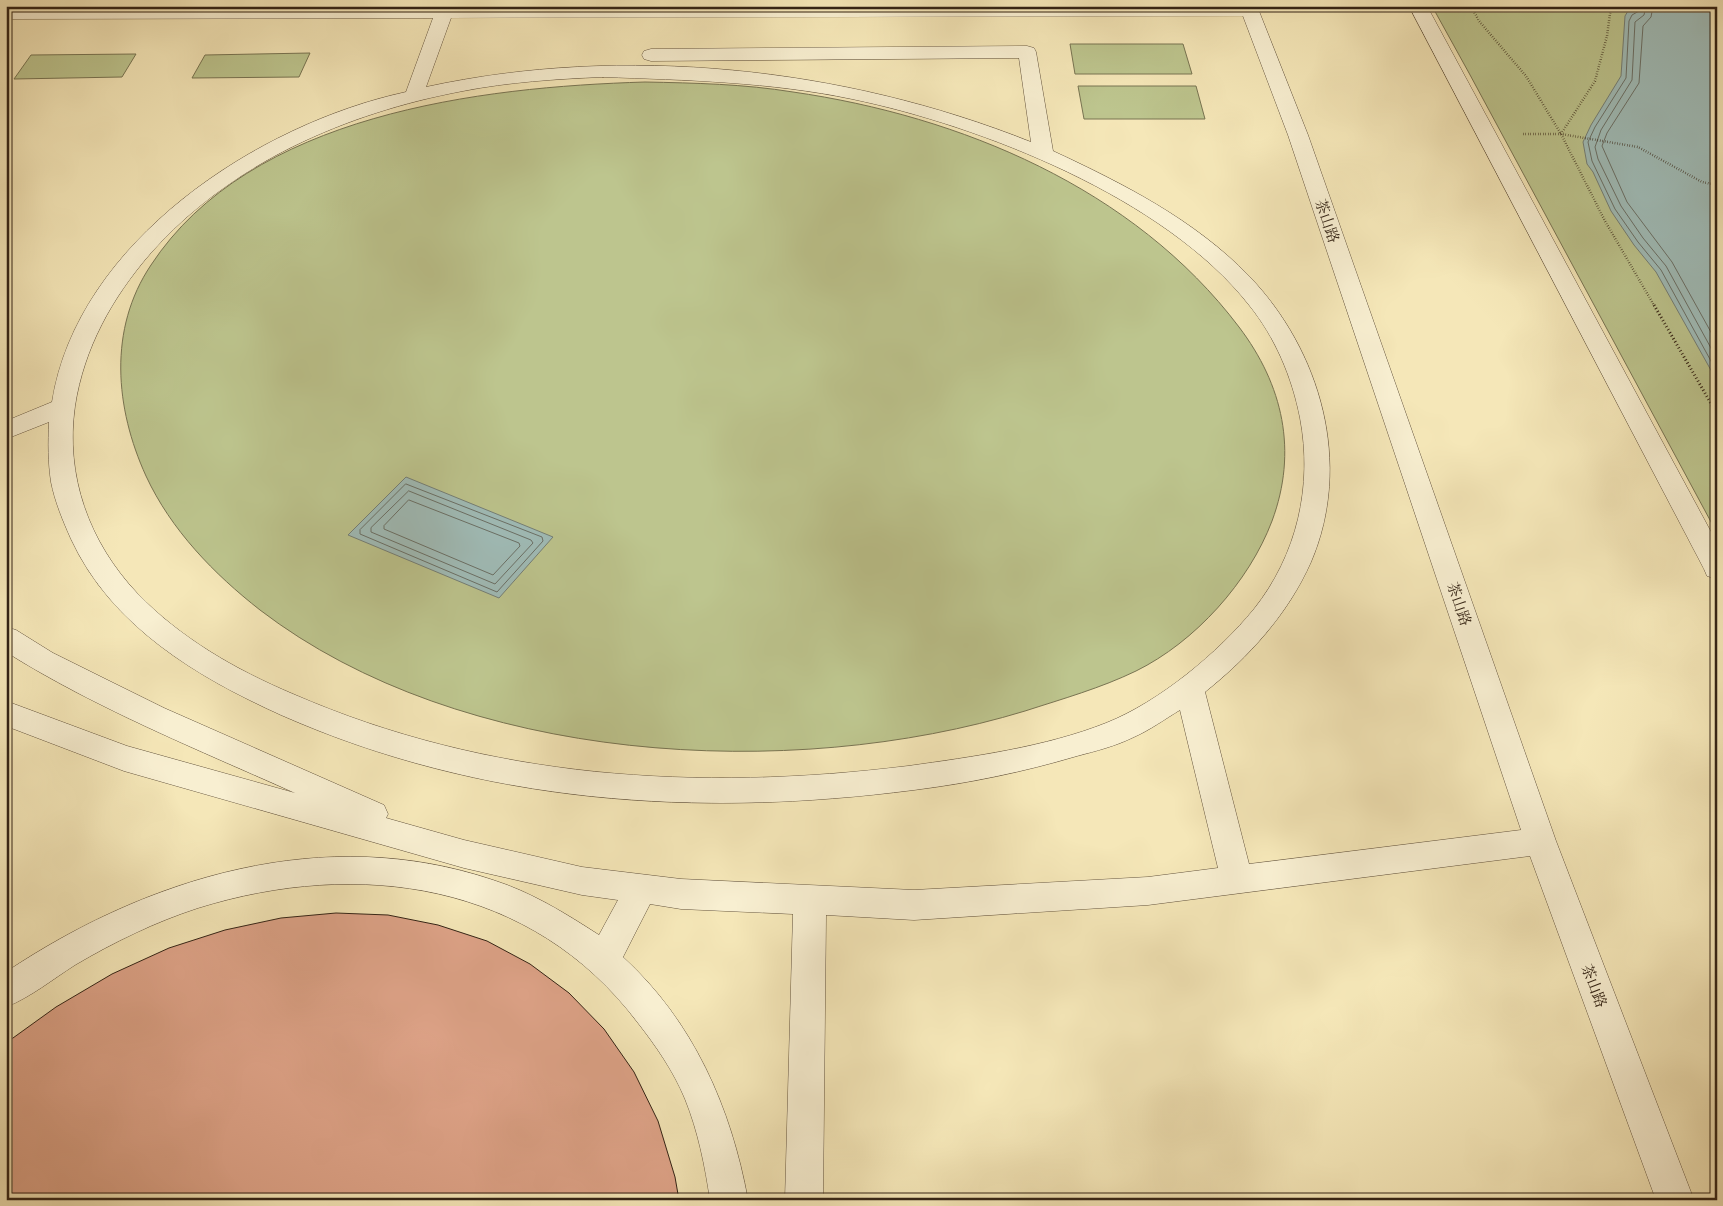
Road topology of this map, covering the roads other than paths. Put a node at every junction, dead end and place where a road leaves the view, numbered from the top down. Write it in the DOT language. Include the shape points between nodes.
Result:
graph roads {
  1 [pos="1418,6"];
  2 [pos="1249,9"];
  3 [pos="444,13"];
  4 [pos="6,14"];
  5 [pos="513,77"];
  6 [pos="414,95"];
  7 [pos="1043,153"];
  8 [pos="62,407"];
  9 [pos="6,430"];
  10 [pos="1717,569"];
  11 [pos="6,638"];
  12 [pos="1189,688"];
  13 [pos="6,713"];
  14 [pos="1540,841"];
  15 [pos="456,867"];
  16 [pos="1237,880"];
  17 [pos="641,889"];
  18 [pos="810,900"];
  19 [pos="604,959"];
  20 [pos="6,991"];
  21 [pos="729,1200"];
  22 [pos="804,1200"];
  23 [pos="1674,1200"];
  1 -- 10 [label="street"];
  2 -- 3 [label="street"];
  2 -- 14 [label="street, 茶山路" via="1298,136"];
  3 -- 4 [label="street"];
  3 -- 6 [label="street"];
  5 -- 6 [label="street"];
  5 -- 7 [label="street" via="568,72 698,74 790,83 933,112"];
  5 -- 7 [label="street" via="600,55 1027,52"];
  6 -- 8 [label="street" via="350,115 278,146 212,186 183,209 141,250 105,296 72,361"];
  7 -- 12 [label="street" via="1102,181 1171,223 1226,266 1255,298 1283,339 1312,409 1318,479 1313,514 1302,551 1271,608 1248,636 1222,663"];
  8 -- 9 [label="street"];
  8 -- 12 [label="street" via="59,432 61,470 70,508 86,545 109,581 140,615 186,651 224,675 283,704 348,730 418,752 502,771 651,790 812,790 939,775 1043,754 1114,733 1154,712"];
  11 -- 15 [label="street" via="43,661"];
  12 -- 16 [label="street"];
  13 -- 15 [label="street" via="124,758"];
  14 -- 16 [label="street"];
  14 -- 23 [label="street, 茶山路"];
  15 -- 17 [label="street"];
  15 -- 19 [label="street" via="482,889 530,909 575,936"];
  15 -- 20 [label="street" via="432,876 379,870 324,870 267,877 210,890 151,911 93,937"];
  16 -- 18 [label="street" via="1148,891 914,905"];
  17 -- 18 [label="street"];
  17 -- 19 [label="street"];
  18 -- 22 [label="street"];
  19 -- 21 [label="street" via="651,1008 681,1055 707,1108 724,1168"];
}
